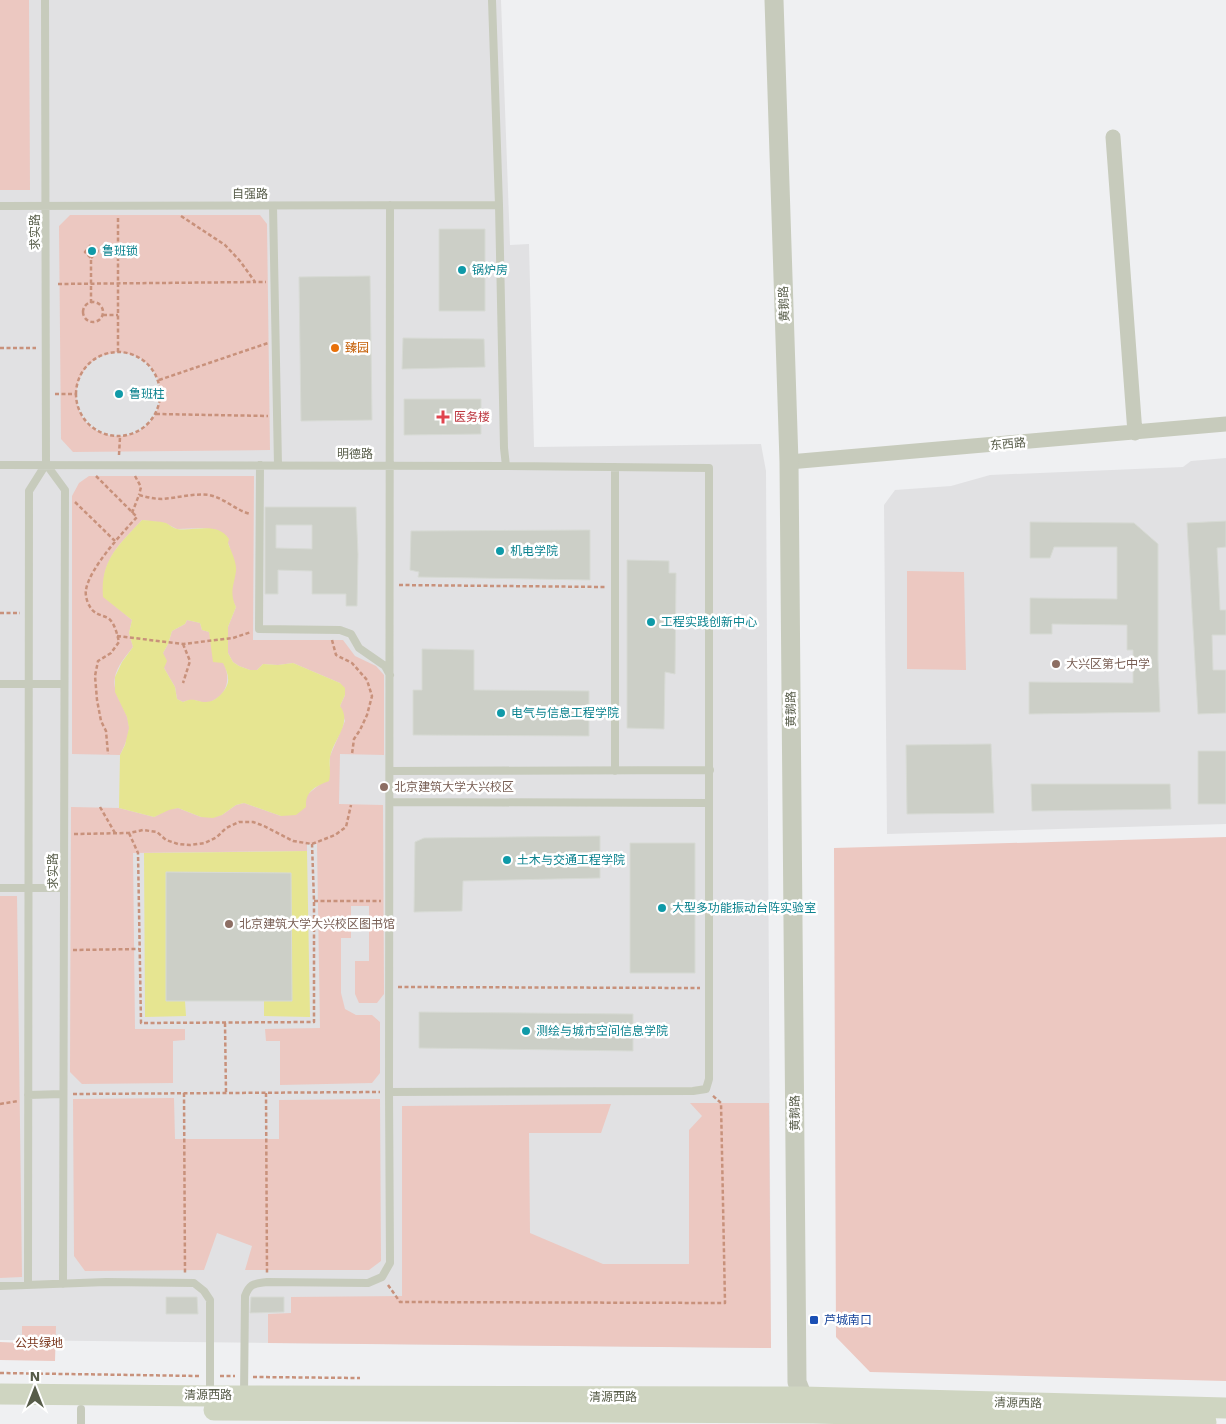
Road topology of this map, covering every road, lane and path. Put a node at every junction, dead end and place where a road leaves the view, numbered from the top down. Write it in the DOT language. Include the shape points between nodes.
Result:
graph roads {
  1 [pos="45,0"];
  2 [pos="492,0"];
  3 [pos="774,0"];
  4 [pos="1113,137"];
  5 [pos="390,205"];
  6 [pos="499,205"];
  7 [pos="0,206"];
  8 [pos="46,206"];
  9 [pos="118,206"];
  10 [pos="165,206"];
  11 [pos="273,206"];
  12 [pos="98,251"];
  13 [pos="118,251"];
  14 [pos="91,258"];
  15 [pos="255,282"];
  16 [pos="275,282"];
  17 [pos="58,284"];
  18 [pos="91,284"];
  19 [pos="118,284"];
  20 [pos="91,303"];
  21 [pos="103,314"];
  22 [pos="118,315"];
  23 [pos="276,340"];
  24 [pos="0,348"];
  25 [pos="46,348"];
  26 [pos="118,352"];
  27 [pos="159,380"];
  28 [pos="46,394"];
  29 [pos="76,394"];
  30 [pos="156,414"];
  31 [pos="277,416"];
  32 [pos="1226,424"];
  33 [pos="1135,433"];
  34 [pos="120,437"];
  35 [pos="789,462"];
  36 [pos="46,464"];
  37 [pos="119,464"];
  38 [pos="0,465"];
  39 [pos="260,465"];
  40 [pos="278,465"];
  41 [pos="390,466"];
  42 [pos="506,466"];
  43 [pos="615,467"];
  44 [pos="96,476"];
  45 [pos="135,476"];
  46 [pos="139,496"];
  47 [pos="72,499"];
  48 [pos="132,512"];
  49 [pos="260,516"];
  50 [pos="115,542"];
  51 [pos="390,585"];
  52 [pos="615,587"];
  53 [pos="0,613"];
  54 [pos="29,613"];
  55 [pos="259,629"];
  56 [pos="331,630"];
  57 [pos="117,636"];
  58 [pos="182,644"];
  59 [pos="390,676"];
  60 [pos="183,683"];
  61 [pos="0,684"];
  62 [pos="28,684"];
  63 [pos="64,684"];
  64 [pos="108,754"];
  65 [pos="352,754"];
  66 [pos="615,770"];
  67 [pos="710,770"];
  68 [pos="390,771"];
  69 [pos="390,802"];
  70 [pos="709,803"];
  71 [pos="352,805"];
  72 [pos="100,807"];
  73 [pos="115,833"];
  74 [pos="129,833"];
  75 [pos="64,834"];
  76 [pos="312,844"];
  77 [pos="0,888"];
  78 [pos="28,888"];
  79 [pos="64,888"];
  80 [pos="314,901"];
  81 [pos="390,902"];
  82 [pos="139,949"];
  83 [pos="64,950"];
  84 [pos="389,988"];
  85 [pos="709,988"];
  86 [pos="225,1023"];
  87 [pos="706,1090"];
  88 [pos="389,1092"];
  89 [pos="184,1093"];
  90 [pos="226,1093"];
  91 [pos="266,1093"];
  92 [pos="63,1094"];
  93 [pos="28,1097"];
  94 [pos="0,1104"];
  95 [pos="382,1277"];
  96 [pos="185,1282"];
  97 [pos="267,1282"];
  98 [pos="63,1284"];
  99 [pos="28,1285"];
  100 [pos="0,1286"];
  101 [pos="0,1394"];
  102 [pos="211,1403"];
  103 [pos="243,1403"];
  104 [pos="0,1408"];
  105 [pos="1226,1408"];
  106 [pos="811,1415"];
  107 [pos="81,1416"];
  108 [pos="1226,1423"];
  1 -- 8 [label="lane, 求实路"];
  2 -- 6 [label="lane"];
  3 -- 35 [label="street, 黄鹅路"];
  4 -- 33 [label="street"];
  5 -- 6 [label="lane, 自强路"];
  5 -- 11 [label="lane, 自强路"];
  5 -- 41 [label="lane"];
  6 -- 42 [label="lane"];
  7 -- 8 [label="lane, 自强路"];
  8 -- 9 [label="lane, 自强路"];
  8 -- 25 [label="lane, 求实路"];
  9 -- 10 [label="lane, 自强路"];
  9 -- 13 [label="path"];
  10 -- 11 [label="lane, 自强路"];
  10 -- 15 [label="path" via="225,245"];
  11 -- 16 [label="lane"];
  12 -- 13 [label="path"];
  12 -- 14 [label="path"];
  12 -- 14 [label="path" via="91,245 85,252"];
  13 -- 19 [label="path"];
  14 -- 18 [label="path"];
  15 -- 16 [label="path"];
  15 -- 19 [label="path"];
  16 -- 23 [label="lane"];
  17 -- 18 [label="path"];
  18 -- 19 [label="path"];
  18 -- 20 [label="path"];
  19 -- 22 [label="path"];
  20 -- 21 [label="path" via="100,305"];
  20 -- 21 [label="path" via="84,309 86,318 94,322"];
  21 -- 22 [label="path"];
  22 -- 26 [label="path"];
  23 -- 27 [label="path"];
  23 -- 31 [label="lane"];
  24 -- 25 [label="path"];
  25 -- 28 [label="lane, 求实路"];
  26 -- 27 [label="path" via="143,360"];
  26 -- 29 [label="path" via="93,360 78,381"];
  27 -- 30 [label="path" via="161,392"];
  28 -- 29 [label="path"];
  28 -- 36 [label="lane, 求实路"];
  29 -- 34 [label="path" via="84,420 106,435"];
  30 -- 31 [label="path"];
  30 -- 34 [label="path" via="141,430"];
  31 -- 40 [label="lane"];
  32 -- 33 [label="street, 东西路"];
  33 -- 35 [label="street, 东西路"];
  34 -- 37 [label="path"];
  35 -- 106 [label="street, 黄鹅路" via="797,1382"];
  36 -- 37 [label="lane, 明德路"];
  36 -- 38 [label="lane, 明德路"];
  36 -- 54 [label="lane, 求实路" via="29,491"];
  36 -- 63 [label="lane, 求实路" via="65,490"];
  37 -- 39 [label="lane, 明德路"];
  39 -- 40 [label="lane, 明德路"];
  39 -- 49 [label="lane"];
  40 -- 41 [label="lane, 明德路"];
  41 -- 42 [label="lane, 明德路"];
  41 -- 51 [label="lane"];
  42 -- 43 [label="lane, 明德路"];
  43 -- 52 [label="lane"];
  43 -- 67 [label="lane, 明德路" via="709,468"];
  44 -- 48 [label="path"];
  45 -- 46 [label="path" via="141,487"];
  46 -- 48 [label="path"];
  46 -- 49 [label="path" via="161,499 209,496 228,502 242,512"];
  47 -- 50 [label="path"];
  48 -- 50 [label="path" via="137,517"];
  49 -- 55 [label="lane"];
  50 -- 57 [label="path" via="90,577 85,591 89,605 97,614 109,618"];
  51 -- 52 [label="path"];
  51 -- 59 [label="lane"];
  52 -- 66 [label="lane"];
  53 -- 54 [label="path"];
  54 -- 62 [label="lane, 求实路"];
  55 -- 56 [label="lane"];
  55 -- 58 [label="path" via="233,638"];
  56 -- 59 [label="lane" via="352,634 359,648 385,666"];
  56 -- 65 [label="path" via="336,655 352,663 367,680 372,696 367,715 354,739"];
  57 -- 58 [label="path"];
  57 -- 64 [label="path" via="119,642 111,653 98,661 95,676"];
  58 -- 60 [label="path" via="190,661"];
  59 -- 68 [label="lane"];
  61 -- 62 [label="lane"];
  62 -- 63 [label="lane"];
  62 -- 78 [label="lane, 求实路"];
  63 -- 75 [label="lane, 求实路"];
  66 -- 67 [label="lane"];
  66 -- 68 [label="lane"];
  67 -- 70 [label="lane"];
  68 -- 69 [label="lane"];
  69 -- 70 [label="lane"];
  69 -- 81 [label="lane"];
  70 -- 85 [label="lane"];
  71 -- 76 [label="path" via="346,826"];
  72 -- 73 [label="path"];
  73 -- 74 [label="path"];
  73 -- 75 [label="path"];
  74 -- 76 [label="path" via="156,832 166,840 190,845 205,843 239,822 253,822 294,841"];
  74 -- 82 [label="path" via="138,853"];
  75 -- 79 [label="lane, 求实路"];
  76 -- 80 [label="path"];
  77 -- 78 [label="lane"];
  78 -- 79 [label="lane"];
  78 -- 93 [label="lane, 求实路"];
  79 -- 83 [label="lane, 求实路"];
  80 -- 81 [label="path"];
  80 -- 86 [label="path" via="314,1022"];
  81 -- 84 [label="lane"];
  82 -- 83 [label="path"];
  82 -- 86 [label="path" via="141,1023"];
  83 -- 92 [label="lane, 求实路"];
  84 -- 85 [label="path"];
  84 -- 88 [label="lane"];
  85 -- 87 [label="lane" via="709,1079"];
  86 -- 90 [label="path"];
  87 -- 88 [label="lane"];
  87 -- 95 [label="path" via="721,1103 724,1303 400,1302"];
  88 -- 91 [label="path"];
  88 -- 95 [label="lane" via="390,1263"];
  89 -- 90 [label="path"];
  89 -- 92 [label="path"];
  89 -- 96 [label="path"];
  90 -- 91 [label="path"];
  91 -- 97 [label="path"];
  92 -- 93 [label="lane"];
  92 -- 98 [label="lane, 求实路"];
  93 -- 94 [label="path"];
  93 -- 99 [label="lane, 求实路"];
  95 -- 97 [label="lane" via="368,1282"];
  96 -- 98 [label="lane"];
  96 -- 102 [label="lane" via="194,1283 210,1300"];
  97 -- 103 [label="lane" via="254,1284 245,1296"];
  98 -- 99 [label="lane"];
  99 -- 100 [label="lane"];
  101 -- 102 [label="main road, 清源西路"];
  102 -- 103 [label="main road, 清源西路"];
  102 -- 107 [label="main road, 清源西路"];
  103 -- 106 [label="main road, 清源西路"];
  104 -- 107 [label="main road, 清源西路"];
  105 -- 106 [label="main road, 清源西路"];
  106 -- 108 [label="main road, 清源西路"];
}
